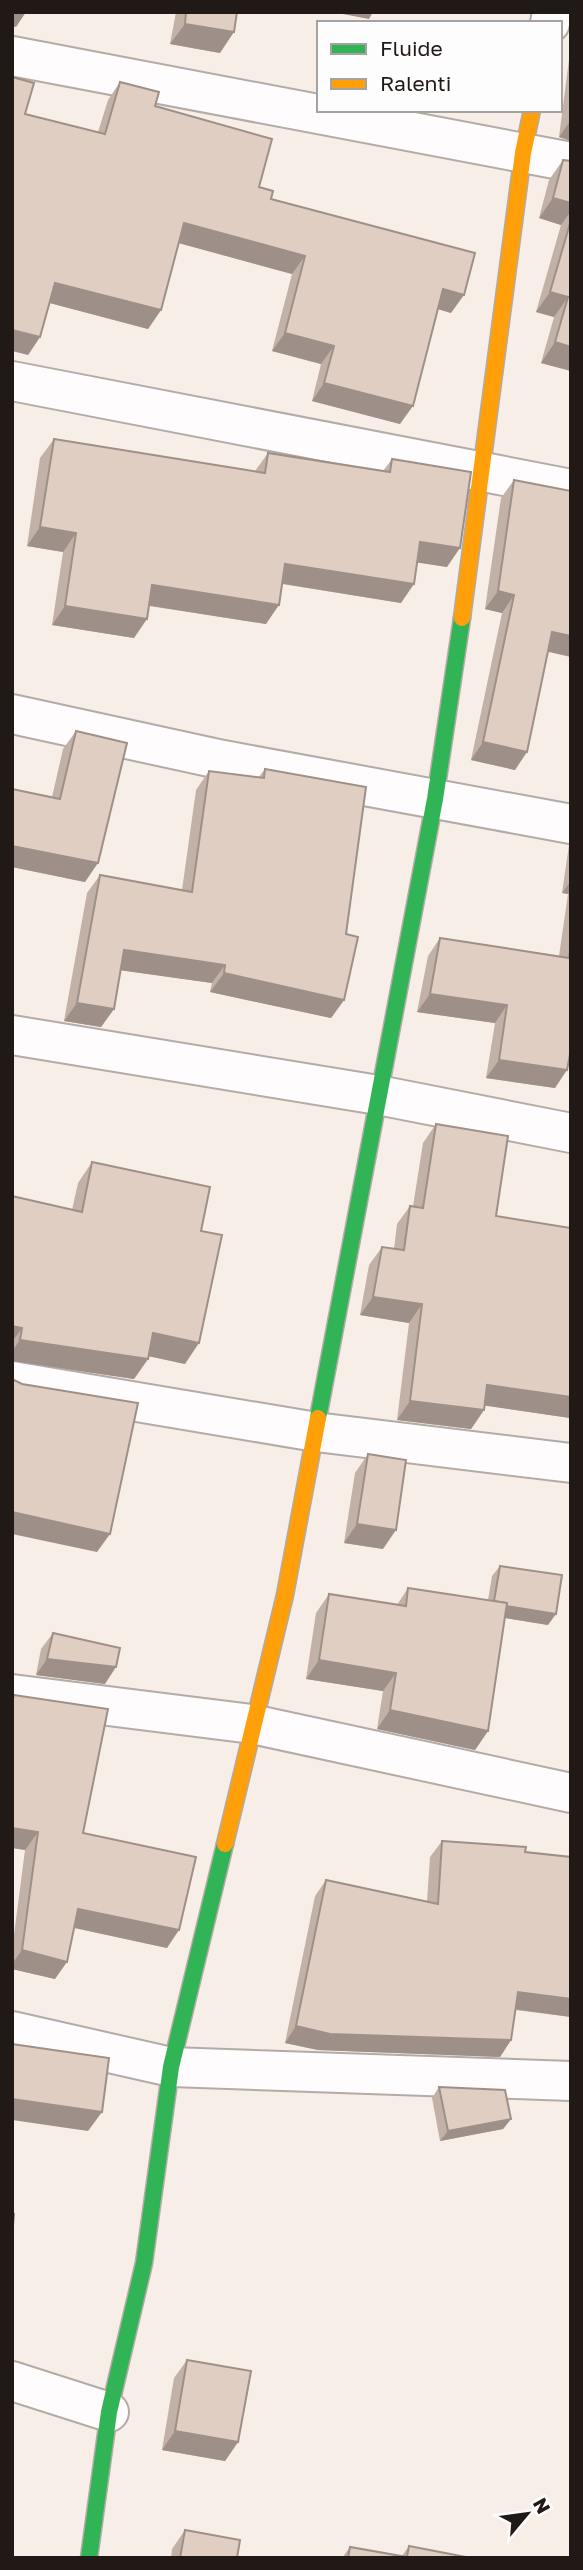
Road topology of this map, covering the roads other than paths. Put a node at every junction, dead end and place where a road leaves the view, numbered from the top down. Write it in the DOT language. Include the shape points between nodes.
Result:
graph roads {
  1 [pos="12,56"];
  2 [pos="532,112"];
  3 [pos="523,153"];
  4 [pos="571,162"];
  5 [pos="12,381"];
  6 [pos="483,472"];
  7 [pos="571,489"];
  8 [pos="12,714"];
  9 [pos="435,799"];
  10 [pos="571,824"];
  11 [pos="12,1035"];
  12 [pos="378,1095"];
  13 [pos="571,1133"];
  14 [pos="12,1381"];
  15 [pos="316,1432"];
  16 [pos="571,1463"];
  17 [pos="12,1694"];
  18 [pos="252,1724"];
  19 [pos="571,1793"];
  20 [pos="12,2031"];
  21 [pos="171,2067"];
  22 [pos="571,2081"];
  23 [pos="12,2381"];
  24 [pos="109,2412"];
  25 [pos="89,2558"];
  1 -- 3 [label="street"];
  2 -- 3 [label="street"];
  3 -- 4 [label="street"];
  3 -- 6 [label="street"];
  5 -- 6 [label="street"];
  6 -- 7 [label="street"];
  6 -- 9 [label="street"];
  8 -- 9 [label="street" via="223,760"];
  9 -- 10 [label="street"];
  9 -- 12 [label="street"];
  11 -- 12 [label="street"];
  12 -- 13 [label="street"];
  12 -- 15 [label="street"];
  14 -- 15 [label="street"];
  15 -- 16 [label="street"];
  15 -- 18 [label="street" via="285,1595"];
  17 -- 18 [label="street"];
  18 -- 19 [label="street"];
  18 -- 21 [label="street"];
  20 -- 21 [label="street"];
  21 -- 22 [label="street"];
  21 -- 24 [label="street" via="144,2263"];
  23 -- 24 [label="street"];
  24 -- 25 [label="street"];
}
